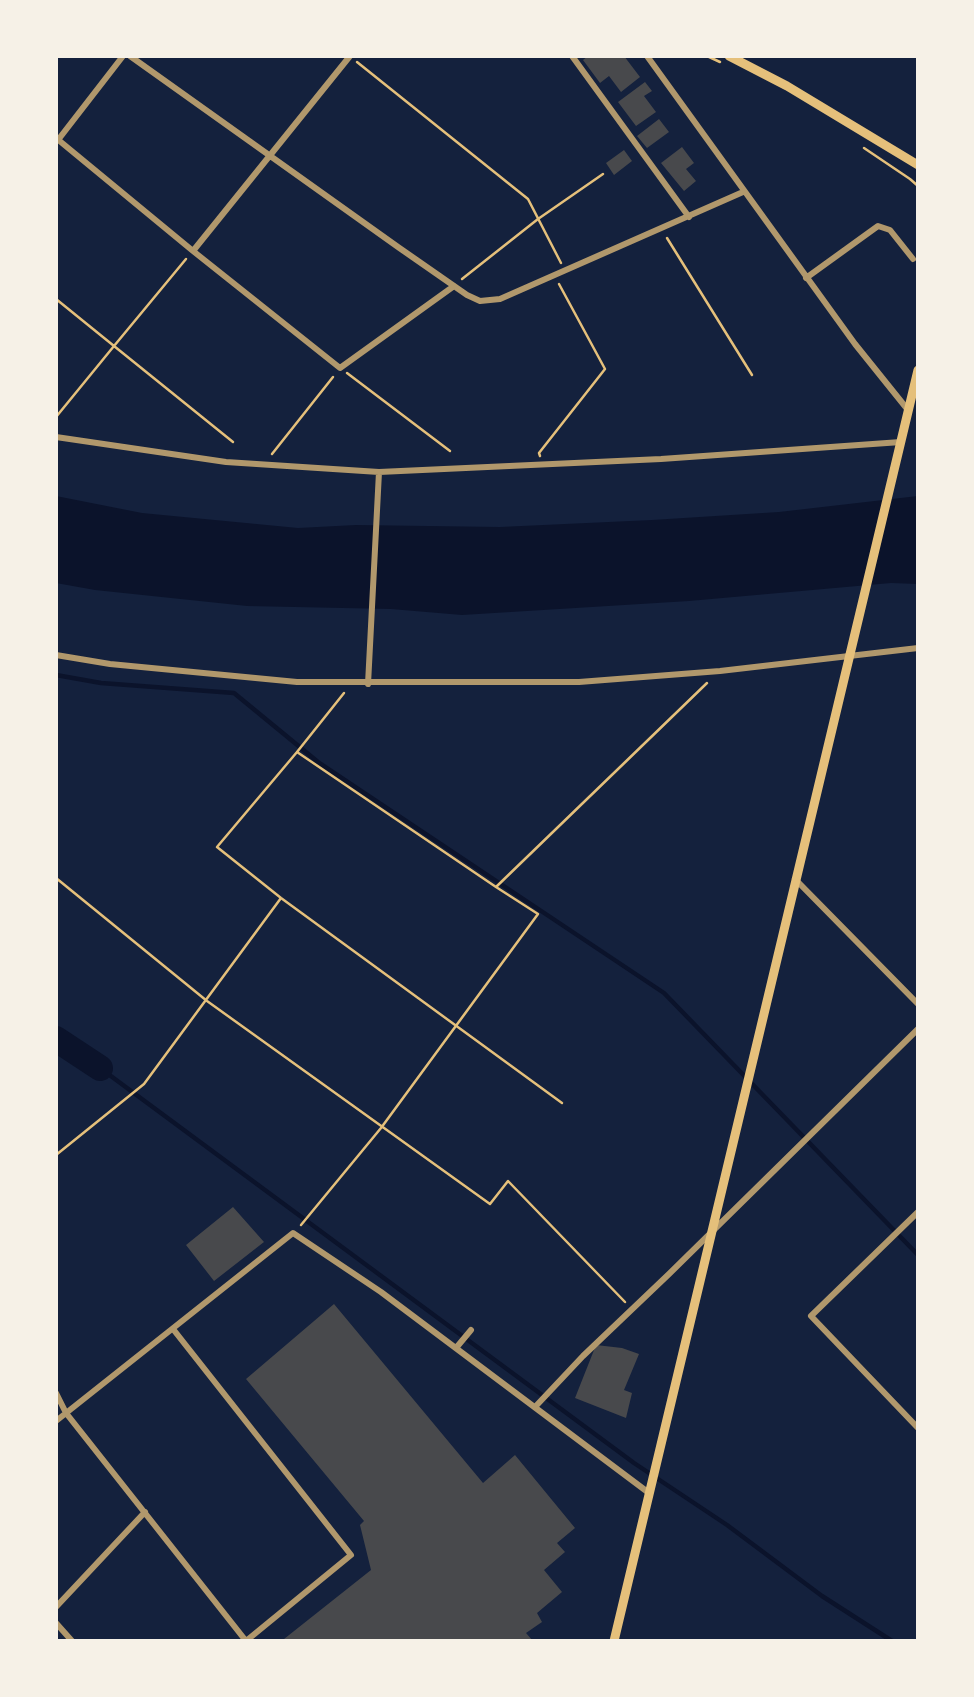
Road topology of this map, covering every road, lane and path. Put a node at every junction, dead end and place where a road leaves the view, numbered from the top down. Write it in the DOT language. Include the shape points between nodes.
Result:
graph roads {
  1 [pos="123,56"];
  2 [pos="130,56"];
  3 [pos="349,56"];
  4 [pos="572,56"];
  5 [pos="648,56"];
  6 [pos="729,56"];
  7 [pos="57,140"];
  8 [pos="271,156"];
  9 [pos="918,165"];
  10 [pos="603,174"];
  11 [pos="743,192"];
  12 [pos="689,217"];
  13 [pos="538,219"];
  14 [pos="661,229"];
  15 [pos="193,251"];
  16 [pos="913,259"];
  17 [pos="564,270"];
  18 [pos="555,275"];
  19 [pos="806,278"];
  20 [pos="454,286"];
  21 [pos="56,299"];
  22 [pos="114,346"];
  23 [pos="340,368"];
  24 [pos="918,370"];
  25 [pos="751,376"];
  26 [pos="908,410"];
  27 [pos="56,417"];
  28 [pos="56,437"];
  29 [pos="233,442"];
  30 [pos="901,442"];
  31 [pos="450,451"];
  32 [pos="263,465"];
  33 [pos="540,465"];
  34 [pos="379,472"];
  35 [pos="918,648"];
  36 [pos="56,655"];
  37 [pos="849,657"];
  38 [pos="720,671"];
  39 [pos="352,684"];
  40 [pos="368,684"];
  41 [pos="297,752"];
  42 [pos="56,878"];
  43 [pos="796,880"];
  44 [pos="496,887"];
  45 [pos="281,898"];
  46 [pos="207,1001"];
  47 [pos="918,1004"];
  48 [pos="456,1028"];
  49 [pos="918,1029"];
  50 [pos="562,1103"];
  51 [pos="381,1128"];
  52 [pos="56,1155"];
  53 [pos="918,1212"];
  54 [pos="293,1233"];
  55 [pos="711,1233"];
  56 [pos="632,1309"];
  57 [pos="173,1329"];
  58 [pos="471,1330"];
  59 [pos="456,1348"];
  60 [pos="56,1393"];
  61 [pos="537,1405"];
  62 [pos="66,1413"];
  63 [pos="56,1421"];
  64 [pos="918,1428"];
  65 [pos="650,1488"];
  66 [pos="145,1512"];
  67 [pos="56,1606"];
  68 [pos="56,1623"];
  69 [pos="72,1641"];
  70 [pos="246,1641"];
  71 [pos="614,1641"];
  1 -- 7 [label="street"];
  2 -- 8 [label="street"];
  3 -- 8 [label="street"];
  3 -- 13 [label="path" via="528,199"];
  4 -- 12 [label="street"];
  5 -- 11 [label="street"];
  6 -- 9 [label="main road"];
  7 -- 15 [label="street"];
  8 -- 15 [label="street"];
  8 -- 20 [label="street"];
  10 -- 13 [label="path"];
  11 -- 12 [label="street"];
  11 -- 19 [label="street"];
  12 -- 14 [label="street"];
  13 -- 17 [label="path"];
  13 -- 20 [label="path"];
  14 -- 17 [label="street"];
  14 -- 25 [label="path"];
  15 -- 22 [label="path"];
  15 -- 23 [label="street"];
  16 -- 19 [label="street" via="890,230 878,226"];
  17 -- 18 [label="street"];
  18 -- 20 [label="street" via="500,299 480,301"];
  18 -- 33 [label="path" via="605,369 540,453"];
  19 -- 26 [label="street"];
  20 -- 23 [label="street"];
  21 -- 22 [label="path"];
  22 -- 27 [label="path"];
  22 -- 29 [label="path"];
  23 -- 31 [label="path"];
  23 -- 32 [label="path"];
  24 -- 26 [label="main road"];
  26 -- 30 [label="main road"];
  28 -- 32 [label="street"];
  30 -- 33 [label="street"];
  30 -- 37 [label="main road"];
  32 -- 34 [label="street"];
  33 -- 34 [label="street"];
  34 -- 40 [label="street"];
  35 -- 37 [label="street"];
  36 -- 39 [label="street" via="193,673"];
  37 -- 38 [label="street"];
  37 -- 43 [label="main road"];
  38 -- 40 [label="street" via="579,682"];
  38 -- 44 [label="path"];
  39 -- 40 [label="street"];
  39 -- 41 [label="path"];
  41 -- 44 [label="path"];
  41 -- 45 [label="path" via="217,847"];
  42 -- 46 [label="path"];
  43 -- 47 [label="street"];
  43 -- 55 [label="main road"];
  44 -- 48 [label="path" via="538,914"];
  45 -- 46 [label="path"];
  45 -- 48 [label="path"];
  46 -- 51 [label="path"];
  46 -- 52 [label="path" via="144,1084"];
  48 -- 50 [label="path"];
  48 -- 51 [label="path"];
  49 -- 55 [label="street"];
  51 -- 54 [label="path"];
  51 -- 56 [label="path" via="491,1204 508,1181"];
  53 -- 64 [label="street" via="811,1316"];
  54 -- 57 [label="street"];
  54 -- 59 [label="street"];
  55 -- 56 [label="street"];
  55 -- 65 [label="main road"];
  56 -- 61 [label="street"];
  57 -- 62 [label="street"];
  57 -- 70 [label="street" via="351,1555"];
  58 -- 59 [label="street"];
  59 -- 61 [label="street"];
  60 -- 62 [label="street"];
  61 -- 65 [label="street"];
  62 -- 63 [label="street"];
  62 -- 66 [label="street"];
  65 -- 71 [label="main road"];
  66 -- 67 [label="street"];
  66 -- 70 [label="street"];
  68 -- 69 [label="street"];
}
